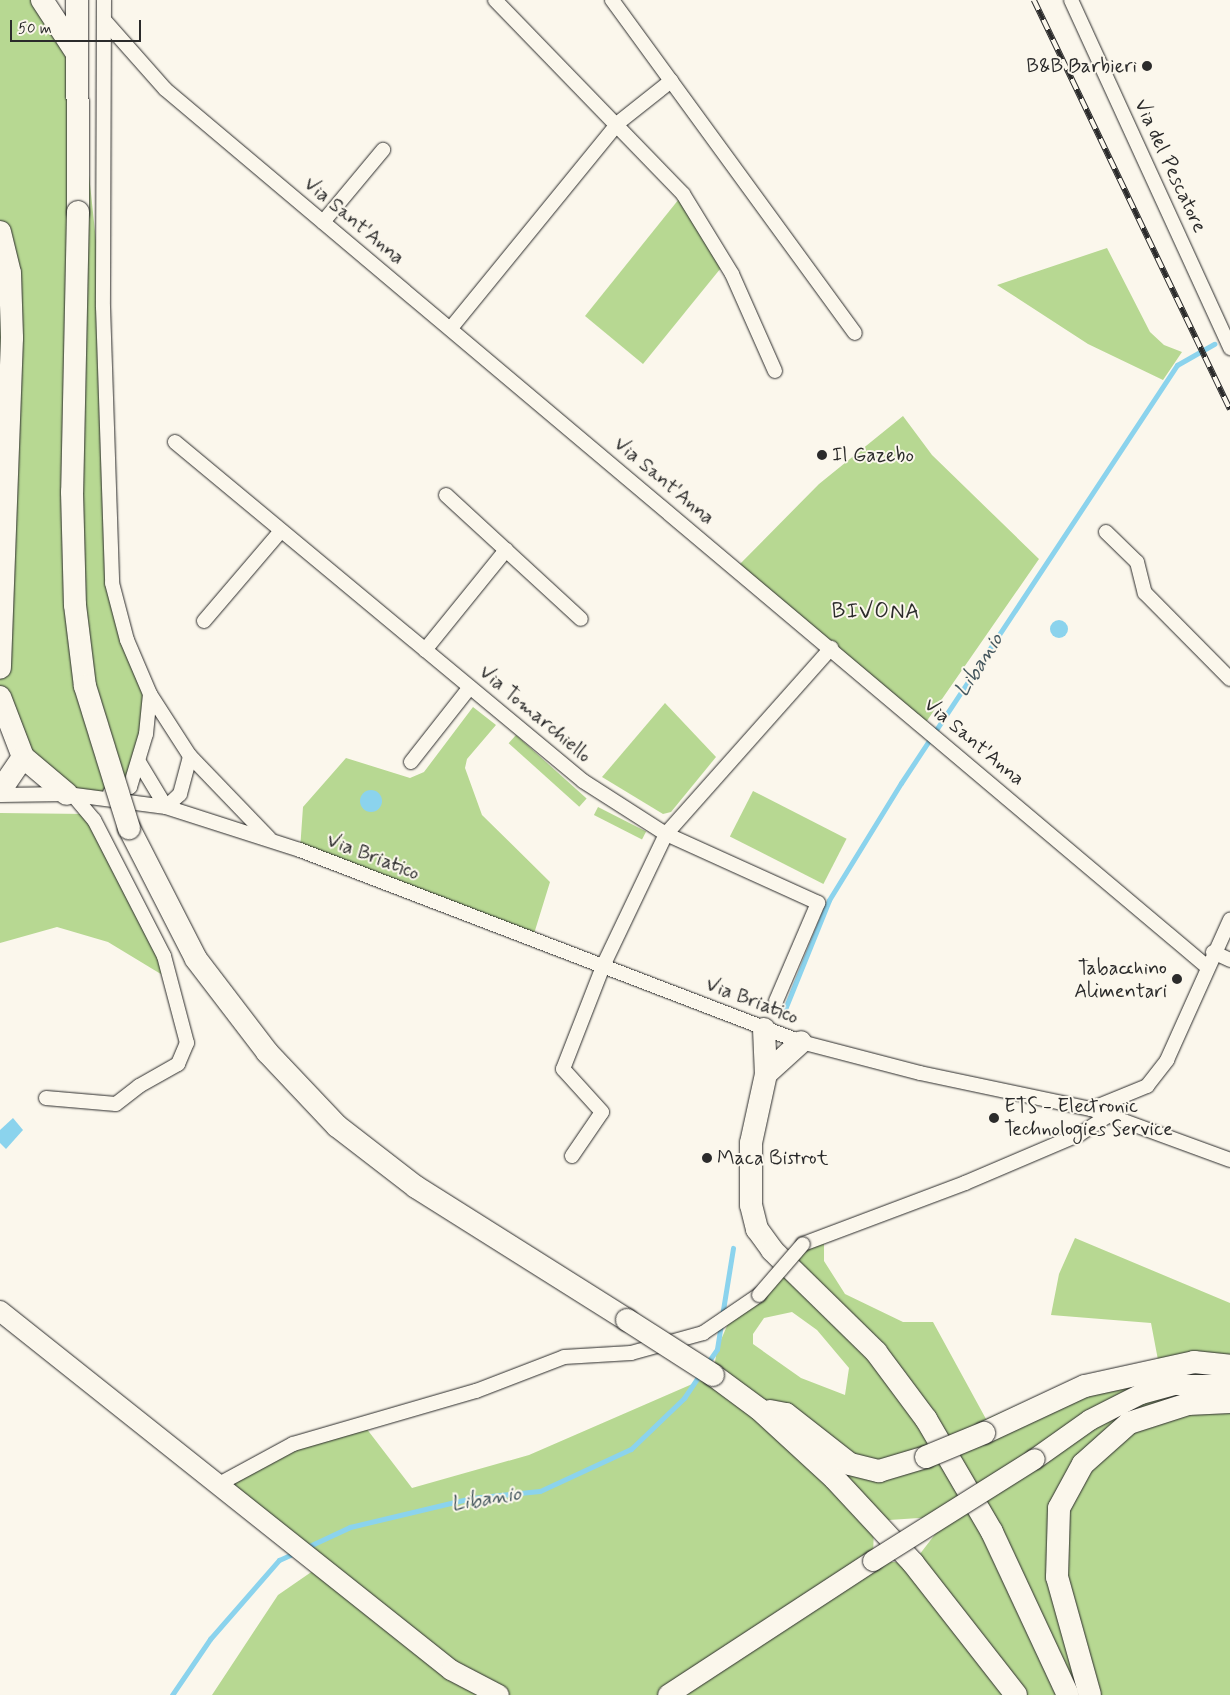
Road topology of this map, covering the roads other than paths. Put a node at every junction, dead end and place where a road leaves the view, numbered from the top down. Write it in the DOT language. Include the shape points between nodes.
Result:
graph roads {
  1 [pos="42,0"];
  2 [pos="77,0"];
  3 [pos="104,0"];
  4 [pos="495,0"];
  5 [pos="612,0"];
  6 [pos="1071,0"];
  7 [pos="104,20"];
  8 [pos="76,52"];
  9 [pos="671,80"];
  10 [pos="618,124"];
  11 [pos="382,150"];
  12 [pos="323,222"];
  13 [pos="0,232"];
  14 [pos="450,328"];
  15 [pos="855,333"];
  16 [pos="1229,341"];
  17 [pos="775,371"];
  18 [pos="174,442"];
  19 [pos="446,495"];
  20 [pos="281,530"];
  21 [pos="1106,532"];
  22 [pos="506,550"];
  23 [pos="581,619"];
  24 [pos="204,621"];
  25 [pos="831,648"];
  26 [pos="425,650"];
  27 [pos="0,668"];
  28 [pos="1228,673"];
  29 [pos="470,687"];
  30 [pos="150,694"];
  31 [pos="0,697"];
  32 [pos="190,756"];
  33 [pos="23,757"];
  34 [pos="139,762"];
  35 [pos="411,762"];
  36 [pos="0,793"];
  37 [pos="70,795"];
  38 [pos="97,798"];
  39 [pos="166,807"];
  40 [pos="666,834"];
  41 [pos="272,840"];
  42 [pos="1230,920"];
  43 [pos="1213,952"];
  44 [pos="1230,960"];
  45 [pos="604,964"];
  46 [pos="1206,966"];
  47 [pos="776,1001"];
  48 [pos="764,1029"];
  49 [pos="801,1042"];
  50 [pos="766,1074"];
  51 [pos="46,1098"];
  52 [pos="1091,1109"];
  53 [pos="1109,1115"];
  54 [pos="572,1156"];
  55 [pos="1230,1160"];
  56 [pos="0,1312"];
  57 [pos="1230,1366"];
  58 [pos="1230,1385"];
  59 [pos="1230,1402"];
  60 [pos="759,1408"];
  61 [pos="219,1484"];
  62 [pos="1004,1685"];
  63 [pos="499,1695"];
  64 [pos="668,1695"];
  65 [pos="1016,1695"];
  66 [pos="1068,1695"];
  67 [pos="1090,1695"];
  1 -- 8 [label="main road"];
  2 -- 8 [label="main road"];
  3 -- 7 [label="street"];
  4 -- 10 [label="street"];
  5 -- 9 [label="street"];
  6 -- 16 [label="street, Via del Pescatore"];
  7 -- 12 [label="street, Via Sant'Anna" via="165,89"];
  7 -- 30 [label="street" via="103,307 112,583 127,640"];
  8 -- 60 [label="main road, bridge" via="78,212 72,492 75,605 85,686 129,828 196,959 267,1052 337,1126 416,1187 713,1375"];
  9 -- 10 [label="street"];
  9 -- 15 [label="street"];
  10 -- 14 [label="street"];
  10 -- 17 [label="street" via="683,194 732,274"];
  11 -- 12 [label="street"];
  12 -- 14 [label="street, Via Sant'Anna"];
  13 -- 27 [label="main road" via="10,273 12,338"];
  14 -- 25 [label="street, Via Sant'Anna"];
  18 -- 20 [label="street, Via Tomarchiello"];
  19 -- 22 [label="street"];
  20 -- 24 [label="street"];
  20 -- 26 [label="street, Via Tomarchiello"];
  21 -- 28 [label="street" via="1136,562 1145,593"];
  22 -- 23 [label="street"];
  22 -- 26 [label="street"];
  25 -- 40 [label="street"];
  25 -- 46 [label="street, Via Sant'Anna"];
  26 -- 29 [label="street, Via Tomarchiello"];
  29 -- 35 [label="street"];
  29 -- 40 [label="street, Via Tomarchiello" via="583,780"];
  30 -- 32 [label="street"];
  30 -- 34 [label="street"];
  31 -- 33 [label="main road"];
  32 -- 39 [label="street" via="180,794"];
  32 -- 41 [label="street"];
  33 -- 36 [label="main road"];
  33 -- 37 [label="main road"];
  34 -- 38 [label="street" via="130,787"];
  34 -- 39 [label="street"];
  36 -- 37 [label="street, Via Briatico"];
  37 -- 38 [label="street, Via Briatico"];
  37 -- 51 [label="street" via="94,820 164,956 187,1043 178,1064 138,1086 116,1104"];
  38 -- 39 [label="street, Via Briatico"];
  39 -- 41 [label="street, Via Briatico"];
  40 -- 45 [label="street"];
  40 -- 47 [label="street, Via Tomarchiello" via="818,903"];
  41 -- 45 [label="street, Via Briatico"];
  42 -- 43 [label="street"];
  43 -- 44 [label="street"];
  43 -- 46 [label="street"];
  45 -- 48 [label="street, Via Briatico"];
  45 -- 54 [label="street" via="563,1069 602,1112"];
  46 -- 52 [label="street" via="1167,1060 1147,1086"];
  48 -- 49 [label="street, Via Briatico"];
  48 -- 50 [label="main road"];
  49 -- 50 [label="main road"];
  49 -- 52 [label="street, Via Briatico" via="920,1073"];
  50 -- 66 [label="main road" via="751,1143 751,1205 757,1229 772,1250 876,1352 926,1419 992,1532"];
  52 -- 53 [label="street, Via Briatico"];
  53 -- 55 [label="street, Via Briatico"];
  53 -- 61 [label="street, bridge" via="1080,1134 982,1176 803,1244 759,1295 710,1328 631,1353 564,1357 476,1391 293,1444"];
  56 -- 61 [label="street"];
  57 -- 60 [label="main road, bridge" via="1194,1362 1085,1386 926,1457 879,1471 850,1464 786,1414"];
  58 -- 64 [label="street, bridge" via="1174,1385 1141,1394 1090,1420 1035,1459"];
  59 -- 67 [label="main road" via="1188,1404 1128,1423 1083,1464 1059,1508 1057,1577"];
  60 -- 62 [label="main road" via="835,1479 887,1535"];
  61 -- 63 [label="street" via="451,1670"];
  62 -- 65 [label="main road"];
}
